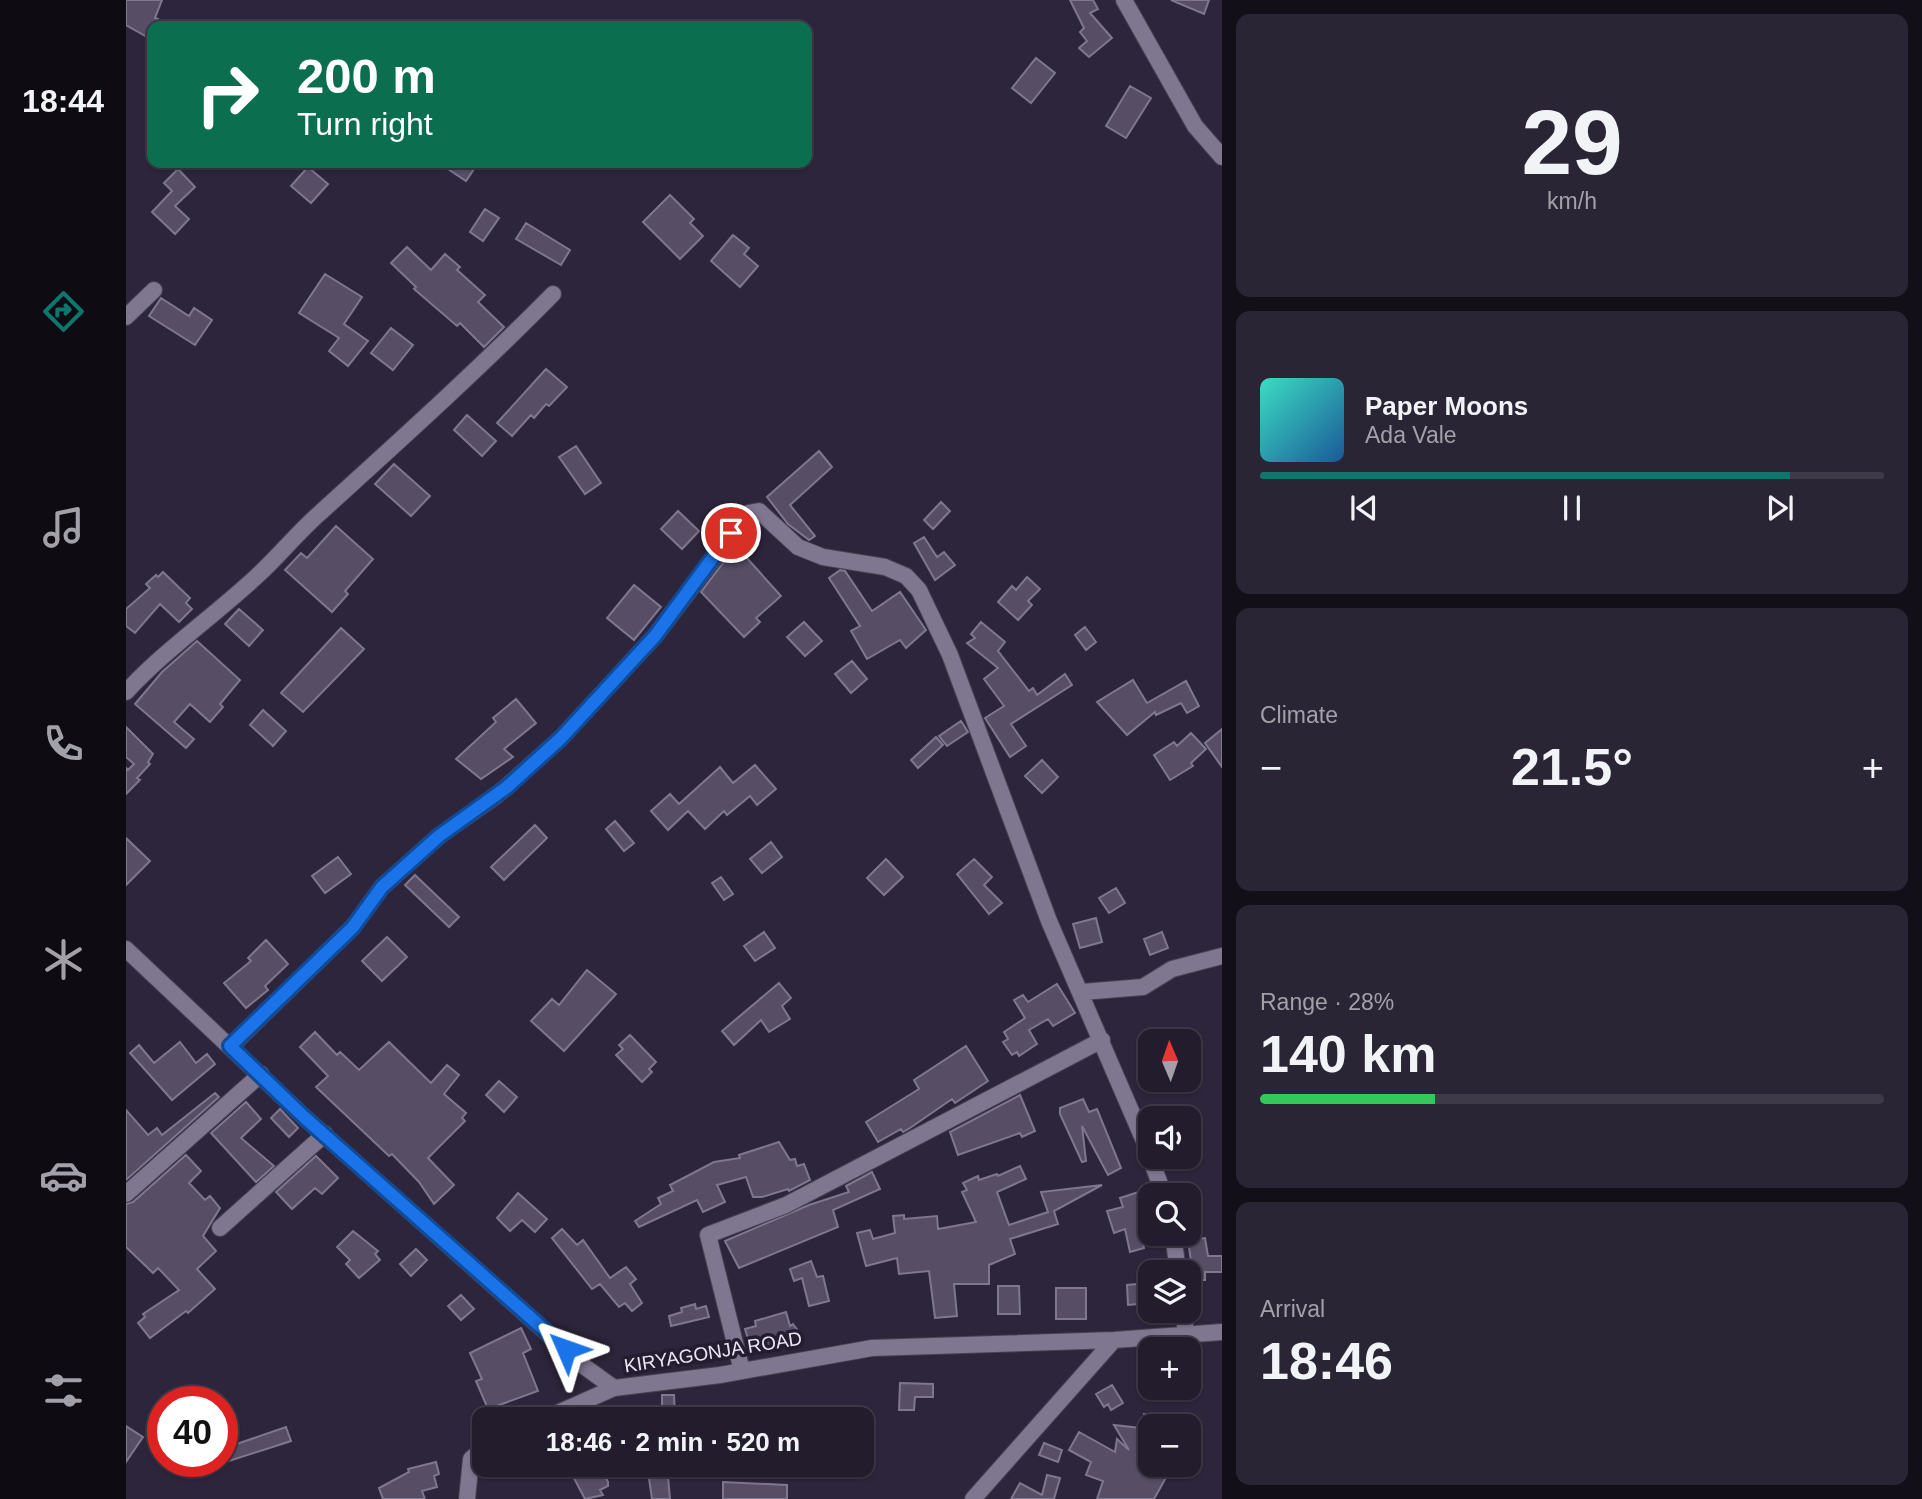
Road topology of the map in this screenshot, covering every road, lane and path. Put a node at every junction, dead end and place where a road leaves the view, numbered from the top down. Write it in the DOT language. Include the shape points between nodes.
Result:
graph roads {
  1 [pos="1124,0"];
  2 [pos="1222,158"];
  3 [pos="154,290"];
  4 [pos="552,294"];
  5 [pos="126,317"];
  6 [pos="126,692"];
  7 [pos="126,949"];
  8 [pos="1222,956"];
  9 [pos="1082,992"];
  10 [pos="1102,1040"];
  11 [pos="230,1046"];
  12 [pos="261,1074"];
  13 [pos="325,1135"];
  14 [pos="1159,1183"];
  15 [pos="126,1194"];
  16 [pos="220,1228"];
  17 [pos="1185,1323"];
  18 [pos="1222,1332"];
  19 [pos="1186,1333"];
  20 [pos="1114,1340"];
  21 [pos="742,1371"];
  22 [pos="614,1388"];
  23 [pos="571,1407"];
  24 [pos="472,1458"];
  25 [pos="467,1499"];
  26 [pos="972,1499"];
  1 -- 2 [label="street" via="1195,126"];
  3 -- 5 [label="street"];
  4 -- 6 [label="street" via="277,558"];
  7 -- 11 [label="street, KIRYAGONJA ROAD"];
  8 -- 9 [label="street" via="1172,969 1143,987"];
  9 -- 10 [label="street"];
  9 -- 11 [label="street" via="1049,921 950,655 919,590 906,576 886,567 823,558 798,547 759,511 748,513 655,636 561,738 382,887 353,927"];
  10 -- 14 [label="street"];
  10 -- 21 [label="street" via="786,1205 708,1235"];
  11 -- 12 [label="street, KIRYAGONJA ROAD"];
  12 -- 13 [label="street, KIRYAGONJA ROAD"];
  12 -- 15 [label="street"];
  13 -- 16 [label="street"];
  13 -- 22 [label="street, KIRYAGONJA ROAD"];
  17 -- 19 [label="street"];
  18 -- 19 [label="street, KIRYAGONJA ROAD"];
  19 -- 20 [label="street, KIRYAGONJA ROAD"];
  20 -- 21 [label="street, KIRYAGONJA ROAD" via="872,1348"];
  20 -- 26 [label="street"];
  21 -- 22 [label="street, KIRYAGONJA ROAD"];
  22 -- 23 [label="street"];
  24 -- 25 [label="street"];
}
